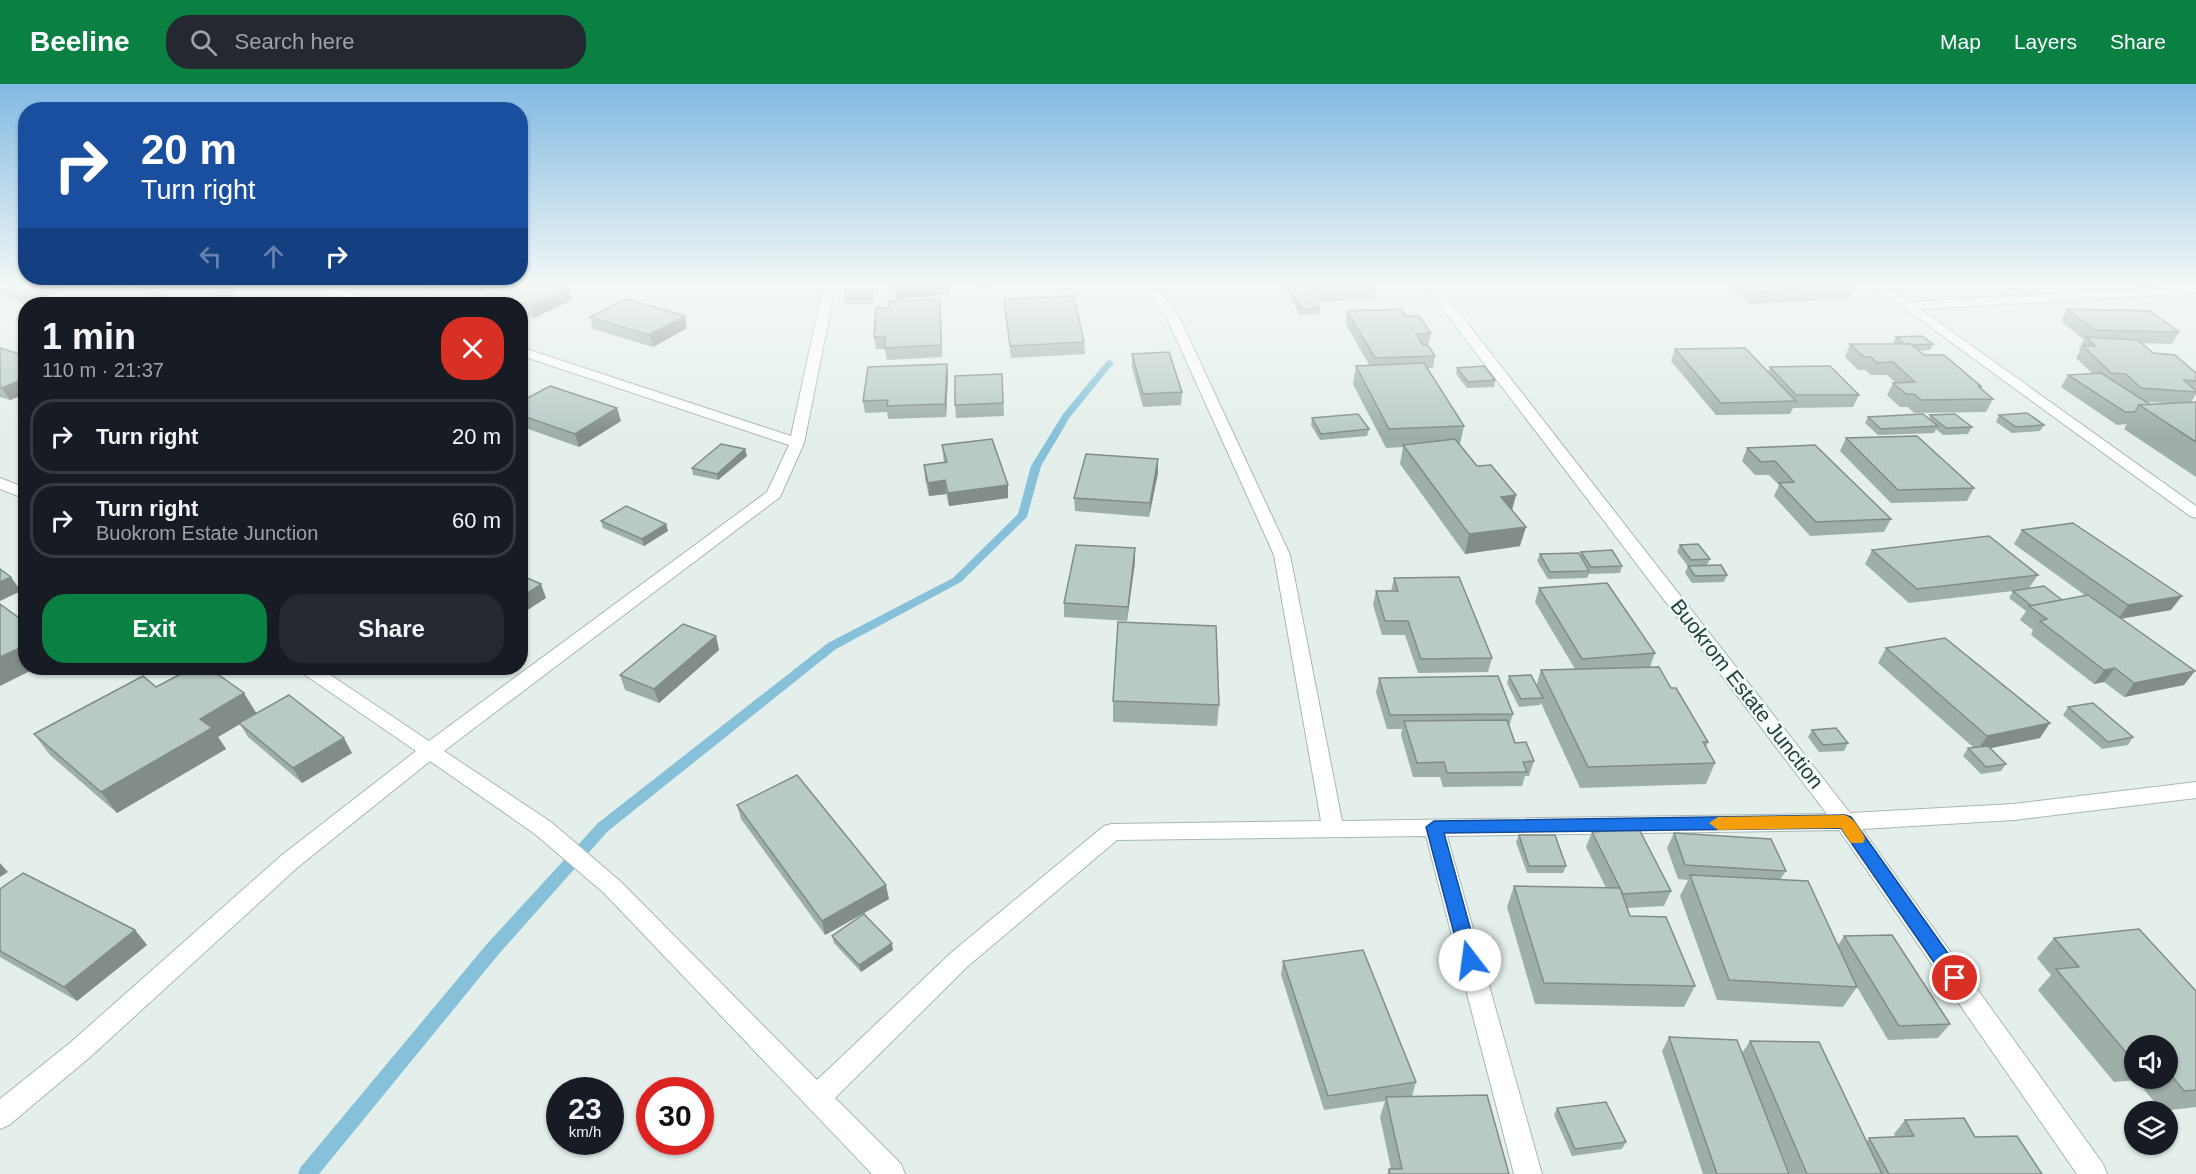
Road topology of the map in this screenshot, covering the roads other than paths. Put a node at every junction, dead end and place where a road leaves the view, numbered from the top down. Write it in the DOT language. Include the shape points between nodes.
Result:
graph roads {
  1 [pos="820,334"];
  2 [pos="1181,334"];
  3 [pos="1468,334"];
  4 [pos="1945,334"];
  5 [pos="528,354"];
  6 [pos="797,443"];
  7 [pos="0,483"];
  8 [pos="18,491"];
  9 [pos="2196,513"];
  10 [pos="318,675"];
  11 [pos="431,750"];
  12 [pos="2196,790"];
  13 [pos="1845,822"];
  14 [pos="1434,827"];
  15 [pos="1333,829"];
  16 [pos="818,1098"];
  17 [pos="0,1116"];
  18 [pos="891,1174"];
  19 [pos="1528,1174"];
  20 [pos="2093,1174"];
  1 -- 6 [label="street"];
  2 -- 15 [label="street" via="1282,555"];
  3 -- 13 [label="street, Buokrom Estate Junction"];
  4 -- 9 [label="street"];
  5 -- 6 [label="street"];
  6 -- 11 [label="street" via="774,494"];
  7 -- 8 [label="street"];
  10 -- 11 [label="street"];
  11 -- 16 [label="street" via="543,828 612,887"];
  11 -- 17 [label="street" via="290,861 80,1050"];
  12 -- 13 [label="street" via="2014,812"];
  13 -- 14 [label="street"];
  13 -- 20 [label="street, Buokrom Estate Junction"];
  14 -- 15 [label="street"];
  14 -- 19 [label="street"];
  15 -- 16 [label="street" via="1112,832 960,958"];
  16 -- 18 [label="street"];
}
